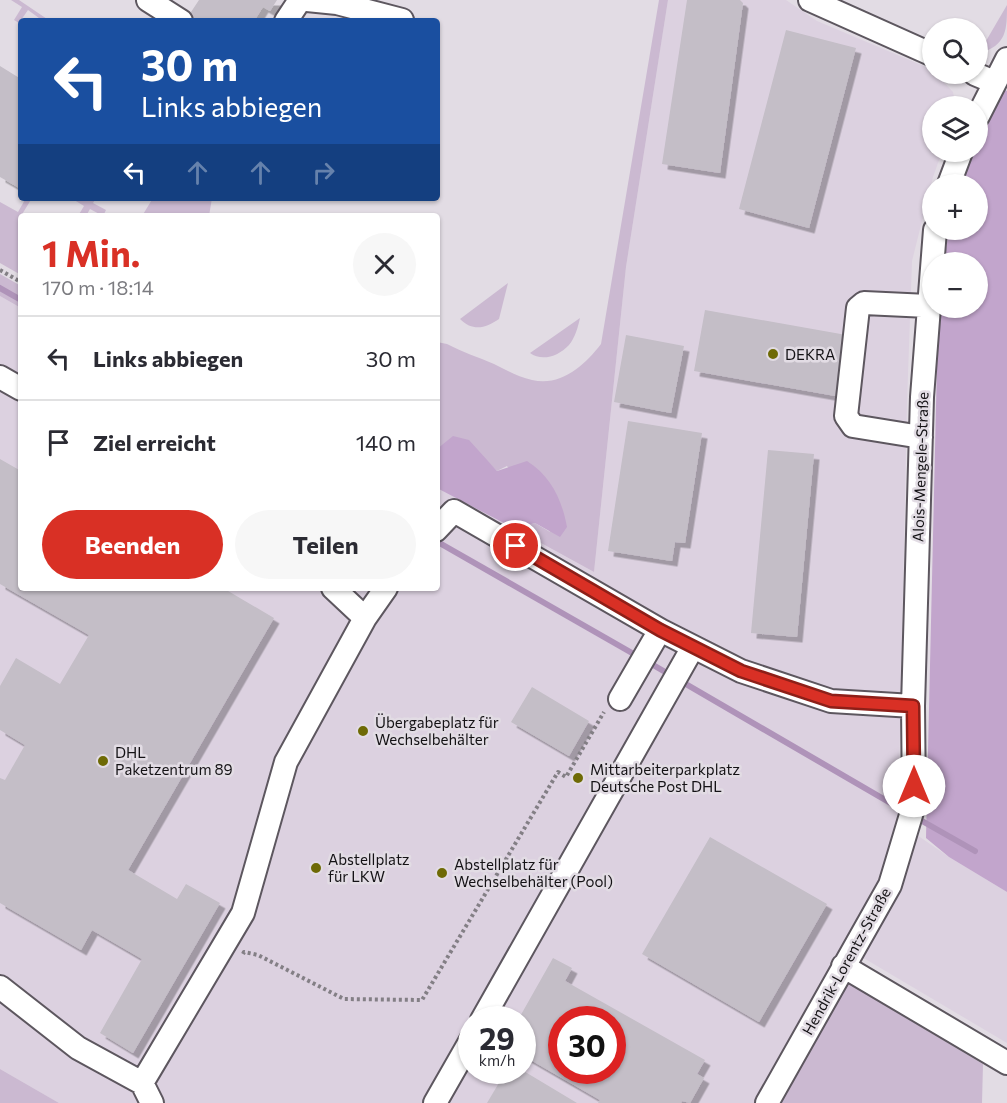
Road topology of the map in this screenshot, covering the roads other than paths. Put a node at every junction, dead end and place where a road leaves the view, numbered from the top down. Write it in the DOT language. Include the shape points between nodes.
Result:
graph roads {
  1 [pos="148,0"];
  2 [pos="300,0"];
  3 [pos="307,0"];
  4 [pos="810,0"];
  5 [pos="176,18"];
  6 [pos="288,18"];
  7 [pos="394,18"];
  8 [pos="922,50"];
  9 [pos="1007,59"];
  10 [pos="988,75"];
  11 [pos="922,306"];
  12 [pos="927,318"];
  13 [pos="0,377"];
  14 [pos="18,387"];
  15 [pos="921,437"];
  16 [pos="440,526"];
  17 [pos="336,591"];
  18 [pos="384,591"];
  19 [pos="365,618"];
  20 [pos="660,630"];
  21 [pos="693,647"];
  22 [pos="620,699"];
  23 [pos="913,706"];
  24 [pos="843,966"];
  25 [pos="0,987"];
  26 [pos="490,1006"];
  27 [pos="458,1063"];
  28 [pos="1007,1063"];
  29 [pos="147,1093"];
  30 [pos="435,1103"];
  31 [pos="767,1103"];
  1 -- 5 [label="street"];
  2 -- 6 [label="street"];
  3 -- 7 [label="street"];
  4 -- 8 [label="street"];
  9 -- 10 [label="street"];
  11 -- 15 [label="street" via="864,303 858,308 846,416 853,426"];
  12 -- 15 [label="street, Alois-Mengele-Straße"];
  13 -- 14 [label="street"];
  15 -- 23 [label="street, Alois-Mengele-Straße"];
  16 -- 20 [label="street" via="454,511"];
  17 -- 19 [label="street"];
  18 -- 19 [label="street"];
  19 -- 29 [label="street" via="286,762 243,913 214,960"];
  20 -- 21 [label="street"];
  20 -- 22 [label="street"];
  21 -- 23 [label="street" via="741,671 831,701"];
  21 -- 26 [label="street"];
  23 -- 24 [label="street, Hendrik-Lorentz-Straße" via="914,805 890,885"];
  24 -- 28 [label="street"];
  24 -- 31 [label="street, Hendrik-Lorentz-Straße"];
  25 -- 29 [label="street" via="78,1048"];
  27 -- 30 [label="street"];
}
